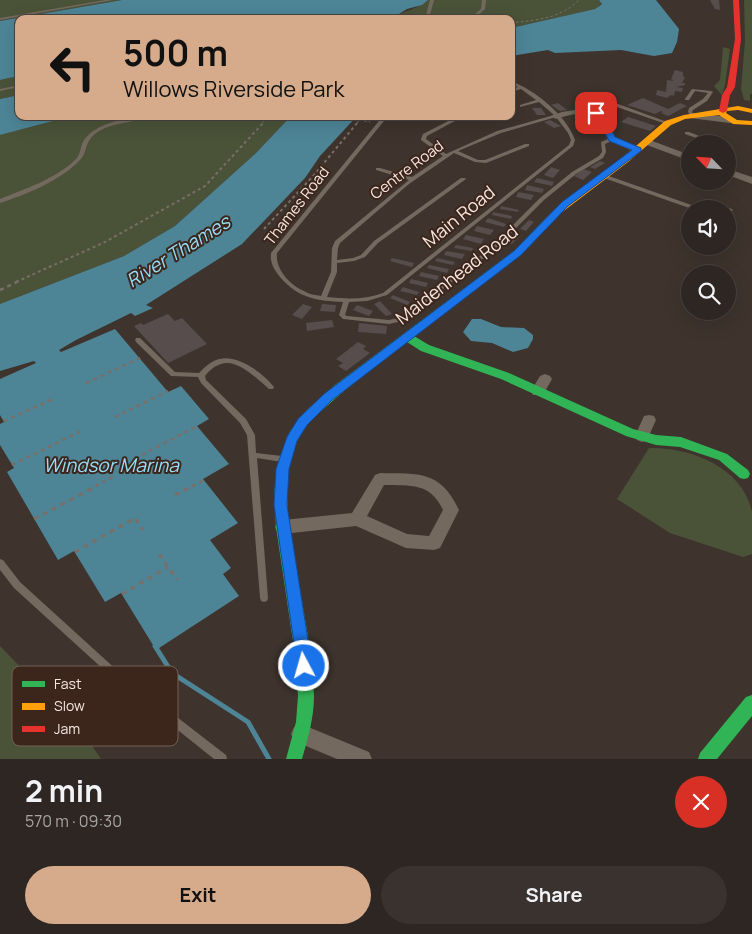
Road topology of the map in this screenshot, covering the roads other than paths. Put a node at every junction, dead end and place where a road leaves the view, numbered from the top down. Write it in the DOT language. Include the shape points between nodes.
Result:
graph roads {
  1 [pos="93,0"];
  2 [pos="111,0"];
  3 [pos="432,0"];
  4 [pos="484,0"];
  5 [pos="736,0"];
  6 [pos="428,15"];
  7 [pos="476,15"];
  8 [pos="0,17"];
  9 [pos="15,83"];
  10 [pos="515,84"];
  11 [pos="0,85"];
  12 [pos="15,87"];
  13 [pos="522,87"];
  14 [pos="731,88"];
  15 [pos="0,90"];
  16 [pos="515,90"];
  17 [pos="687,99"];
  18 [pos="540,100"];
  19 [pos="616,105"];
  20 [pos="522,106"];
  21 [pos="751,111"];
  22 [pos="556,116"];
  23 [pos="693,116"];
  24 [pos="727,116"];
  25 [pos="130,120"];
  26 [pos="383,120"];
  27 [pos="454,120"];
  28 [pos="668,123"];
  29 [pos="752,123"];
  30 [pos="687,132"];
  31 [pos="752,134"];
  32 [pos="695,135"];
  33 [pos="612,139"];
  34 [pos="647,142"];
  35 [pos="527,145"];
  36 [pos="638,150"];
  37 [pos="454,151"];
  38 [pos="681,155"];
  39 [pos="446,156"];
  40 [pos="378,169"];
  41 [pos="736,175"];
  42 [pos="603,176"];
  43 [pos="412,179"];
  44 [pos="464,179"];
  45 [pos="752,181"];
  46 [pos="0,201"];
  47 [pos="681,203"];
  48 [pos="335,262"];
  49 [pos="324,297"];
  50 [pos="347,300"];
  51 [pos="406,336"];
  52 [pos="138,340"];
  53 [pos="201,375"];
  54 [pos="546,379"];
  55 [pos="270,387"];
  56 [pos="538,391"];
  57 [pos="649,420"];
  58 [pos="642,436"];
  59 [pos="253,455"];
  60 [pos="284,459"];
  61 [pos="744,474"];
  62 [pos="357,519"];
  63 [pos="283,527"];
  64 [pos="0,563"];
  65 [pos="264,598"];
  66 [pos="106,666"];
  67 [pos="752,702"];
  68 [pos="178,724"];
  69 [pos="301,734"];
  70 [pos="222,759"];
  71 [pos="294,759"];
  72 [pos="362,759"];
  73 [pos="706,759"];
  1 -- 8 [label="lane"];
  2 -- 8 [label="lane"];
  3 -- 6 [label="lane"];
  4 -- 7 [label="lane" via="484,9"];
  5 -- 14 [label="street" via="738,39"];
  9 -- 11 [label="lane"];
  10 -- 13 [label="lane"];
  12 -- 15 [label="lane"];
  13 -- 16 [label="lane"];
  13 -- 18 [label="lane"];
  14 -- 21 [label="street" via="737,99"];
  14 -- 24 [label="street" via="726,95"];
  17 -- 23 [label="lane" via="694,90 711,92 691,109"];
  18 -- 20 [label="lane"];
  18 -- 22 [label="lane"];
  19 -- 28 [label="lane"];
  21 -- 24 [label="street" via="735,108"];
  22 -- 33 [label="street" via="596,113"];
  22 -- 37 [label="lane, Centre Road" via="499,132"];
  22 -- 50 [label="lane, Main Road" via="573,139 568,150 392,290 374,298"];
  23 -- 24 [label="street, Maidenhead Road"];
  23 -- 28 [label="street, Maidenhead Road"];
  24 -- 29 [label="street"];
  24 -- 31 [label="street"];
  25 -- 46 [label="lane" via="91,134 78,161 39,185"];
  26 -- 49 [label="lane, Thames Road" via="273,256 276,267 291,286 305,294"];
  27 -- 39 [label="lane" via="423,139"];
  28 -- 34 [label="street, Maidenhead Road"];
  30 -- 32 [label="lane"];
  33 -- 36 [label="street"];
  33 -- 50 [label="lane" via="603,143 601,157 574,173 542,199 491,250 405,319 389,322 345,318 342,315"];
  34 -- 36 [label="street, Maidenhead Road"];
  34 -- 38 [label="street"];
  35 -- 37 [label="lane" via="486,162"];
  36 -- 42 [label="street, Maidenhead Road"];
  37 -- 39 [label="lane, Centre Road"];
  39 -- 43 [label="lane, Centre Road"];
  40 -- 43 [label="lane"];
  41 -- 45 [label="street"];
  42 -- 47 [label="lane"];
  42 -- 51 [label="street, Maidenhead Road" via="565,204 517,253"];
  43 -- 48 [label="lane, Centre Road" via="339,240 335,245"];
  44 -- 48 [label="lane" via="376,242 365,256"];
  48 -- 49 [label="lane, Centre Road"];
  49 -- 50 [label="lane, Main Road"];
  51 -- 56 [label="street" via="425,348 490,370"];
  51 -- 60 [label="street, Maidenhead Road" via="310,414 296,431"];
  52 -- 53 [label="lane" via="172,374"];
  53 -- 55 [label="lane" via="222,361 235,360"];
  53 -- 59 [label="lane" via="203,381 243,421 252,435"];
  54 -- 56 [label="street"];
  56 -- 58 [label="street"];
  57 -- 58 [label="street"];
  58 -- 61 [label="street" via="705,450 722,457"];
  59 -- 60 [label="lane"];
  59 -- 65 [label="lane"];
  60 -- 63 [label="street, Maidenhead Road" via="280,494"];
  62 -- 62 [label="street" via="406,541 434,543 451,510 442,492 429,482 380,479"];
  62 -- 63 [label="street"];
  63 -- 69 [label="street, Maidenhead Road" via="304,666 306,702"];
  64 -- 66 [label="lane" via="17,585"];
  67 -- 73 [label="street"];
  68 -- 70 [label="lane"];
  69 -- 71 [label="street, Maidenhead Road"];
  69 -- 72 [label="street"];
}
